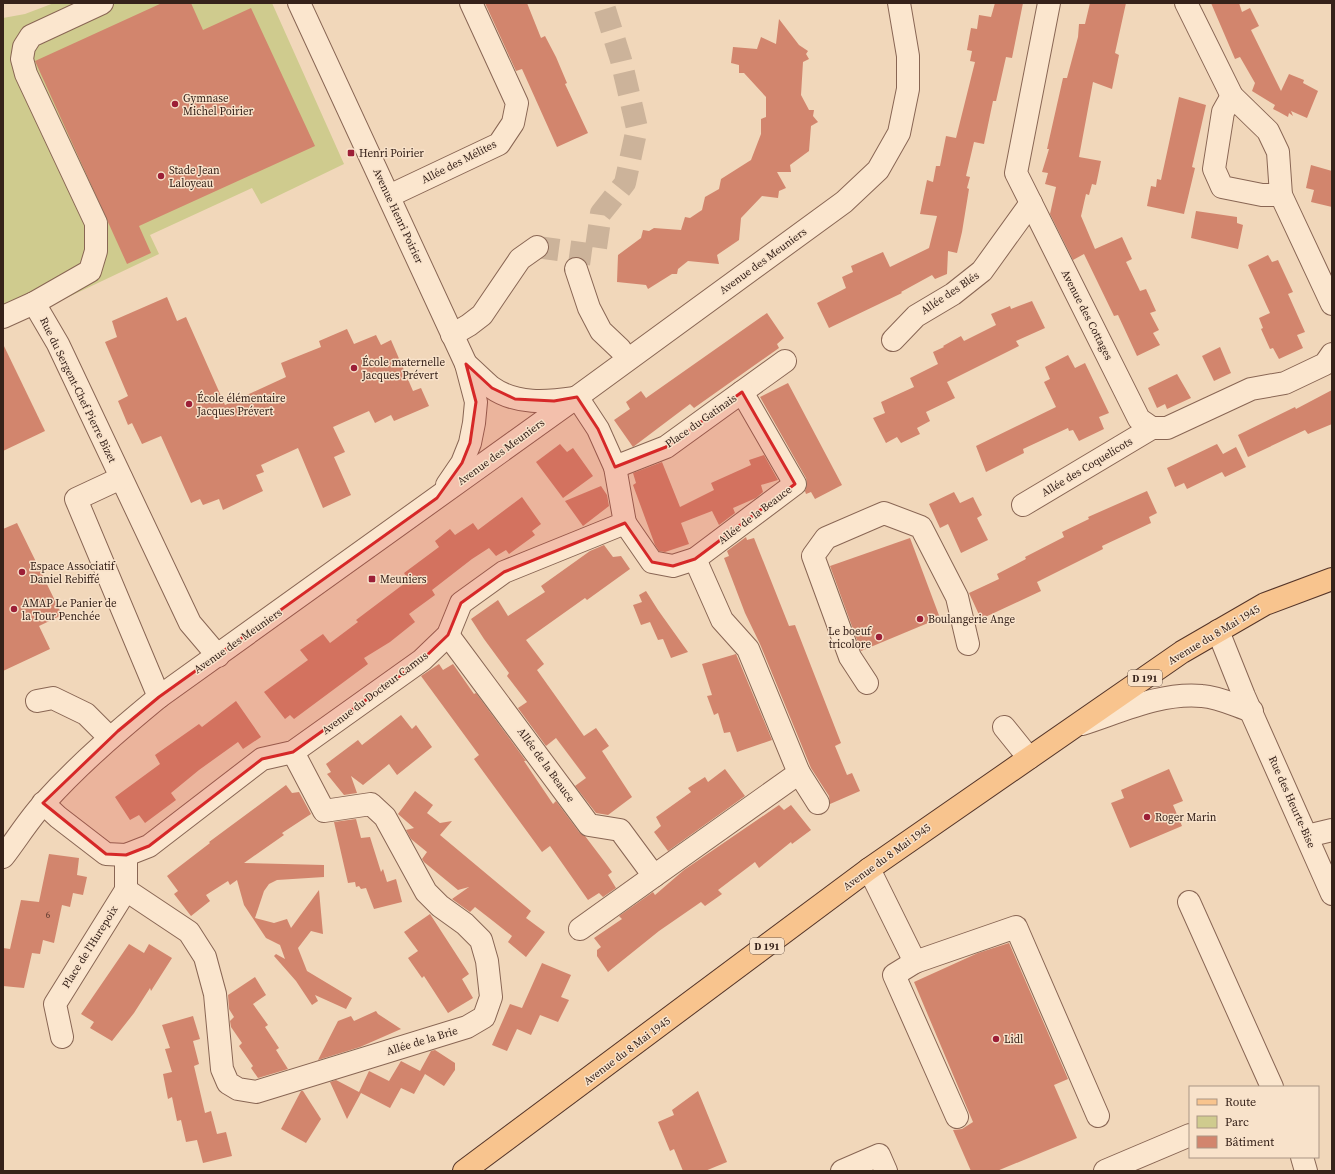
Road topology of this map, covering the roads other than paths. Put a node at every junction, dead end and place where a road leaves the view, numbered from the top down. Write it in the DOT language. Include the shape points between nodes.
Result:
graph roads {
  1 [pos="102,3"];
  2 [pos="299,3"];
  3 [pos="471,3"];
  4 [pos="899,3"];
  5 [pos="1049,3"];
  6 [pos="1186,3"];
  7 [pos="1232,96"];
  8 [pos="1281,195"];
  9 [pos="390,196"];
  10 [pos="1030,203"];
  11 [pos="537,247"];
  12 [pos="576,269"];
  13 [pos="34,303"];
  14 [pos="1332,304"];
  15 [pos="3,317"];
  16 [pos="452,335"];
  17 [pos="893,340"];
  18 [pos="620,349"];
  19 [pos="1332,354"];
  20 [pos="785,361"];
  21 [pos="466,364"];
  22 [pos="742,392"];
  23 [pos="577,397"];
  24 [pos="1152,428"];
  25 [pos="615,467"];
  26 [pos="121,478"];
  27 [pos="794,484"];
  28 [pos="437,498"];
  29 [pos="1023,505"];
  30 [pos="625,524"];
  31 [pos="695,559"];
  32 [pos="1332,579"];
  33 [pos="1218,631"];
  34 [pos="448,635"];
  35 [pos="968,644"];
  36 [pos="218,656"];
  37 [pos="867,682"];
  38 [pos="159,697"];
  39 [pos="37,702"];
  40 [pos="1252,711"];
  41 [pos="1004,727"];
  42 [pos="1073,727"];
  43 [pos="110,738"];
  44 [pos="293,752"];
  45 [pos="1028,758"];
  46 [pos="799,773"];
  47 [pos="44,803"];
  48 [pos="818,803"];
  49 [pos="1332,830"];
  50 [pos="1307,836"];
  51 [pos="126,856"];
  52 [pos="3,857"];
  53 [pos="869,869"];
  54 [pos="654,876"];
  55 [pos="126,890"];
  56 [pos="1332,894"];
  57 [pos="1189,902"];
  58 [pos="580,929"];
  59 [pos="915,962"];
  60 [pos="62,1037"];
  61 [pos="1272,1086"];
  62 [pos="1098,1116"];
  63 [pos="957,1118"];
  64 [pos="1189,1135"];
  65 [pos="1302,1158"];
  66 [pos="464,1171"];
  67 [pos="842,1171"];
  68 [pos="886,1171"];
  69 [pos="1105,1171"];
  70 [pos="1306,1171"];
  1 -- 13 [label="street" via="31,36 24,47 22,59 26,74 96,223 96,251 90,271"];
  2 -- 9 [label="street, Avenue Henri Poirier"];
  3 -- 9 [label="street, Allée des Mélites" via="517,103 513,123 498,144"];
  4 -- 23 [label="street, Avenue des Meuniers" via="908,56 908,89 899,133 878,170 844,202"];
  5 -- 10 [label="street, Avenue des Cottages" via="1016,173"];
  6 -- 7 [label="street"];
  7 -- 8 [label="street" via="1268,131 1278,152"];
  7 -- 8 [label="street" via="1223,112 1214,169 1222,187 1262,195"];
  8 -- 14 [label="street"];
  9 -- 16 [label="street, Avenue Henri Poirier"];
  10 -- 17 [label="street, Allée des Blés" via="982,271 953,294 916,316"];
  10 -- 24 [label="street, Avenue des Cottages" via="1139,419"];
  11 -- 16 [label="street" via="520,259 482,315"];
  12 -- 18 [label="street" via="588,308 601,330"];
  13 -- 15 [label="street"];
  13 -- 26 [label="street, Rue du Sergent-Chef Pierre Bizet" via="58,344"];
  16 -- 21 [label="street, Avenue Henri Poirier"];
  19 -- 24 [label="street" via="1325,364 1285,383 1251,389 1167,428"];
  20 -- 22 [label="street, Place du Gatinais"];
  21 -- 23 [label="street, Avenue Henri Poirier" via="492,388 515,399 554,401"];
  21 -- 28 [label="street, Avenue Henri Poirier" via="476,402 470,443 462,462"];
  22 -- 25 [label="street, Place du Gatinais" via="666,447"];
  22 -- 27 [label="street, Place du Gatinais"];
  23 -- 25 [label="street" via="598,429"];
  23 -- 28 [label="street, Avenue des Meuniers"];
  24 -- 29 [label="street, Allée des Coquelicots"];
  25 -- 30 [label="street"];
  26 -- 36 [label="street, Rue du Sergent-Chef Pierre Bizet" via="190,623"];
  26 -- 38 [label="street" via="76,499"];
  27 -- 31 [label="street, Allée de la Beauce"];
  28 -- 36 [label="street, Avenue des Meuniers"];
  30 -- 31 [label="street, Allée de la Beauce" via="652,562 673,566"];
  30 -- 34 [label="street, Avenue du Docteur Camus" via="504,572 461,603"];
  31 -- 46 [label="street" via="722,620 748,648"];
  32 -- 33 [label="main road, Avenue du 8 Mai 1945 / D 191" via="1265,604"];
  33 -- 40 [label="street, Rue des Heurte-Bise"];
  33 -- 42 [label="main road, Avenue du 8 Mai 1945 / D 191" via="1182,652"];
  34 -- 44 [label="street, Avenue du Docteur Camus" via="422,660"];
  34 -- 54 [label="street, Allée de la Beauce" via="589,825 620,830"];
  35 -- 37 [label="street" via="957,597 921,527 884,513 826,538 812,556 850,657"];
  36 -- 38 [label="street, Avenue des Meuniers"];
  38 -- 43 [label="street, Avenue des Meuniers"];
  39 -- 43 [label="street" via="53,698 86,714"];
  40 -- 42 [label="street" via="1202,696 1177,696"];
  40 -- 50 [label="street, Rue des Heurte-Bise"];
  41 -- 45 [label="street"];
  42 -- 45 [label="main road, Avenue du 8 Mai 1945 / D 191"];
  43 -- 47 [label="street, Avenue des Meuniers"];
  44 -- 51 [label="street, Avenue du Docteur Camus" via="262,759 149,846"];
  44 -- 55 [label="street, Allée de la Brie" via="324,811 371,804 384,817 426,892 481,940 487,961 491,997 484,1017 467,1028 256,1092 238,1089 228,1083 222,1069 215,994 205,957 189,932"];
  45 -- 53 [label="main road, Avenue du 8 Mai 1945 / D 191"];
  46 -- 48 [label="street"];
  46 -- 54 [label="street"];
  47 -- 51 [label="street, Avenue du Docteur Camus" via="106,854"];
  47 -- 52 [label="street, Avenue des Meuniers"];
  49 -- 50 [label="street"];
  50 -- 56 [label="street, Rue des Heurte-Bise"];
  51 -- 55 [label="street"];
  53 -- 59 [label="street"];
  53 -- 66 [label="main road, Avenue du 8 Mai 1945 / D 191"];
  54 -- 58 [label="street"];
  55 -- 60 [label="street, Place de l'Hurepoix" via="54,1004"];
  57 -- 61 [label="street"];
  59 -- 62 [label="street" via="1016,927"];
  59 -- 63 [label="street" via="894,975"];
  64 -- 69 [label="street"];
  65 -- 70 [label="street"];
  67 -- 68 [label="street" via="879,1155"];
}
